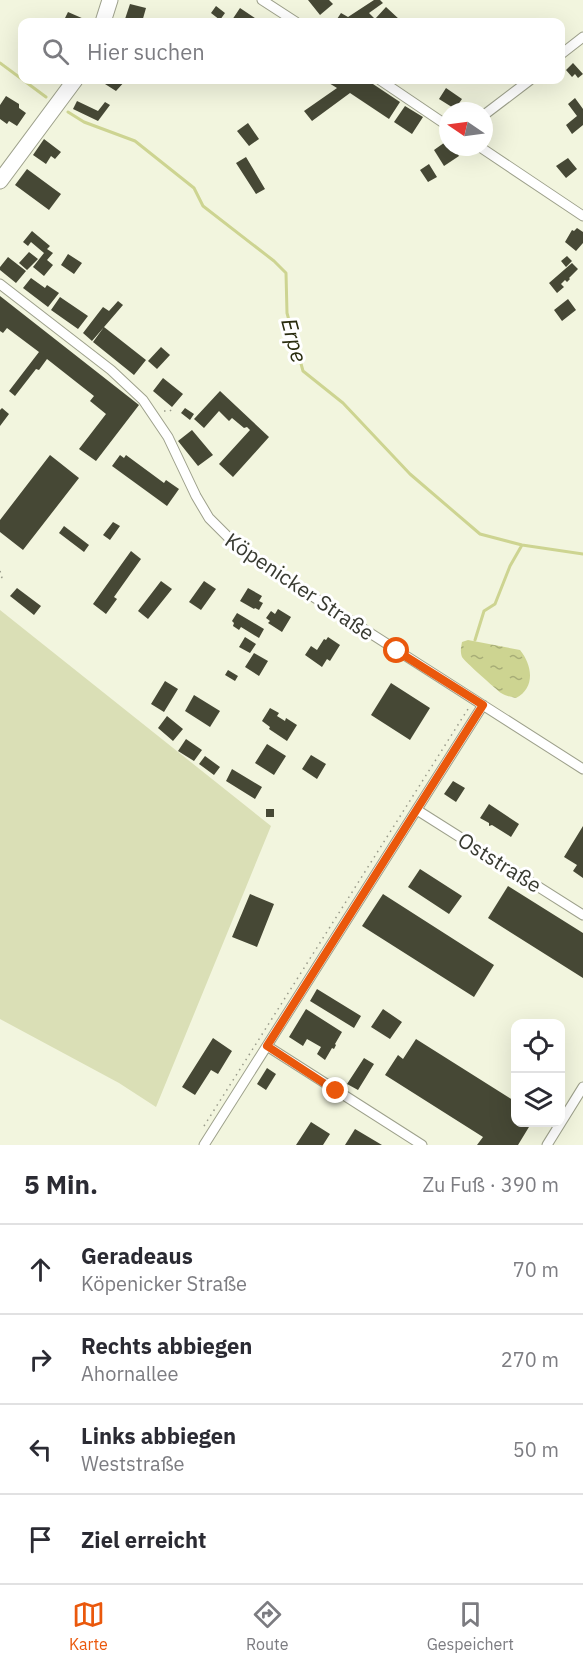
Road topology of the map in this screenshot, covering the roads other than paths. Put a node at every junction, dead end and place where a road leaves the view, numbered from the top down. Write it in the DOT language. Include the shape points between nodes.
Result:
graph roads {
  1 [pos="110,0"];
  2 [pos="262,0"];
  3 [pos="104,18"];
  4 [pos="290,18"];
  5 [pos="583,38"];
  6 [pos="565,52"];
  7 [pos="72,84"];
  8 [pos="386,84"];
  9 [pos="525,84"];
  10 [pos="493,108"];
  11 [pos="439,120"];
  12 [pos="493,156"];
  13 [pos="0,181"];
  14 [pos="583,216"];
  15 [pos="0,284"];
  16 [pos="483,705"];
  17 [pos="583,769"];
  18 [pos="417,810"];
  19 [pos="583,915"];
  20 [pos="267,1046"];
  21 [pos="583,1087"];
  22 [pos="204,1145"];
  23 [pos="422,1145"];
  24 [pos="547,1145"];
  1 -- 3 [label="main road"];
  2 -- 4 [label="street"];
  5 -- 6 [label="street"];
  7 -- 13 [label="main road"];
  8 -- 11 [label="street"];
  9 -- 10 [label="street"];
  12 -- 14 [label="street"];
  15 -- 16 [label="street, Köpenicker Straße" via="111,370 143,400 168,437 204,510 232,542"];
  16 -- 17 [label="street, Köpenicker Straße"];
  16 -- 18 [label="street"];
  18 -- 19 [label="street, Oststraße"];
  18 -- 20 [label="street"];
  20 -- 22 [label="street"];
  20 -- 23 [label="street"];
  21 -- 24 [label="street"];
}
